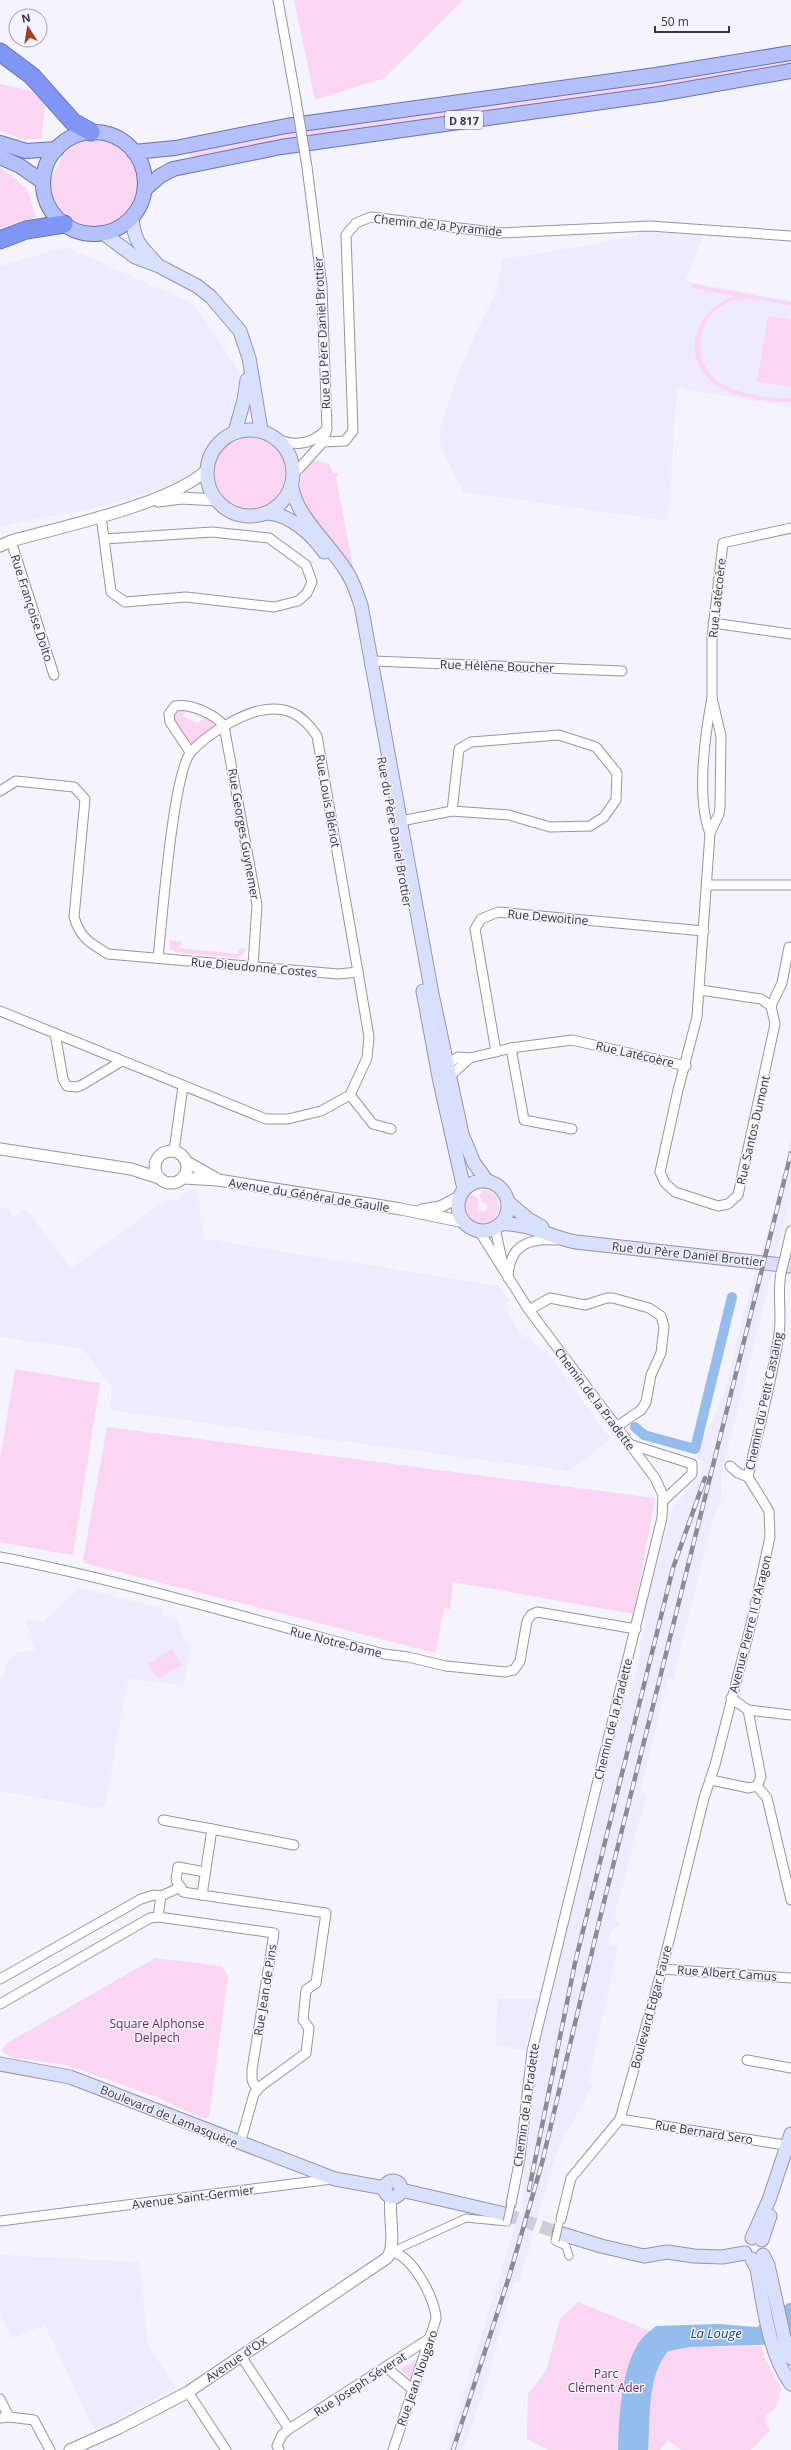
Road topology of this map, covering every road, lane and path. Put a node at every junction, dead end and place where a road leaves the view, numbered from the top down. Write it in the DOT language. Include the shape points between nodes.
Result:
graph roads {
  1 [pos="278,0"];
  2 [pos="0,52"];
  3 [pos="791,53"];
  4 [pos="791,71"];
  5 [pos="91,132"];
  6 [pos="0,143"];
  7 [pos="57,149"];
  8 [pos="134,152"];
  9 [pos="0,157"];
  10 [pos="43,182"];
  11 [pos="145,190"];
  12 [pos="132,217"];
  13 [pos="64,224"];
  14 [pos="103,233"];
  15 [pos="791,236"];
  16 [pos="0,240"];
  17 [pos="159,266"];
  18 [pos="250,358"];
  19 [pos="327,428"];
  20 [pos="261,430"];
  21 [pos="235,432"];
  22 [pos="278,439"];
  23 [pos="323,442"];
  24 [pos="207,470"];
  25 [pos="294,474"];
  26 [pos="292,487"];
  27 [pos="216,500"];
  28 [pos="140,504"];
  29 [pos="267,513"];
  30 [pos="101,516"];
  31 [pos="791,528"];
  32 [pos="104,540"];
  33 [pos="11,541"];
  34 [pos="0,546"];
  35 [pos="713,623"];
  36 [pos="791,634"];
  37 [pos="373,661"];
  38 [pos="622,671"];
  39 [pos="54,675"];
  40 [pos="712,698"];
  41 [pos="224,726"];
  42 [pos="190,752"];
  43 [pos="0,791"];
  44 [pos="452,811"];
  45 [pos="401,821"];
  46 [pos="710,833"];
  47 [pos="708,885"];
  48 [pos="791,885"];
  49 [pos="704,931"];
  50 [pos="789,947"];
  51 [pos="158,958"];
  52 [pos="253,966"];
  53 [pos="358,972"];
  54 [pos="700,990"];
  55 [pos="771,1006"];
  56 [pos="0,1011"];
  57 [pos="55,1033"];
  58 [pos="511,1048"];
  59 [pos="496,1052"];
  60 [pos="470,1058"];
  61 [pos="122,1061"];
  62 [pos="448,1066"];
  63 [pos="686,1066"];
  64 [pos="182,1086"];
  65 [pos="350,1095"];
  66 [pos="391,1129"];
  67 [pos="572,1130"];
  68 [pos="0,1149"];
  69 [pos="174,1151"];
  70 [pos="156,1160"];
  71 [pos="187,1162"];
  72 [pos="131,1169"];
  73 [pos="159,1178"];
  74 [pos="184,1178"];
  75 [pos="218,1180"];
  76 [pos="487,1181"];
  77 [pos="462,1193"];
  78 [pos="508,1202"];
  79 [pos="401,1209"];
  80 [pos="464,1222"];
  81 [pos="498,1226"];
  82 [pos="479,1230"];
  83 [pos="791,1231"];
  84 [pos="563,1240"];
  85 [pos="585,1242"];
  86 [pos="786,1265"];
  87 [pos="508,1278"];
  88 [pos="529,1310"];
  89 [pos="616,1427"];
  90 [pos="629,1444"];
  91 [pos="730,1466"];
  92 [pos="748,1477"];
  93 [pos="663,1502"];
  94 [pos="0,1557"];
  95 [pos="636,1628"];
  96 [pos="731,1698"];
  97 [pos="748,1710"];
  98 [pos="791,1715"];
  99 [pos="711,1780"];
  100 [pos="757,1786"];
  101 [pos="163,1820"];
  102 [pos="212,1829"];
  103 [pos="294,1845"];
  104 [pos="206,1872"];
  105 [pos="181,1887"];
  106 [pos="202,1895"];
  107 [pos="161,1896"];
  108 [pos="791,1900"];
  109 [pos="158,1917"];
  110 [pos="662,1969"];
  111 [pos="791,1978"];
  112 [pos="0,1979"];
  113 [pos="0,2004"];
  114 [pos="747,2060"];
  115 [pos="0,2064"];
  116 [pos="791,2068"];
  117 [pos="258,2090"];
  118 [pos="620,2119"];
  119 [pos="790,2142"];
  120 [pos="240,2144"];
  121 [pos="298,2165"];
  122 [pos="335,2179"];
  123 [pos="300,2183"];
  124 [pos="392,2191"];
  125 [pos="508,2213"];
  126 [pos="0,2221"];
  127 [pos="558,2229"];
  128 [pos="757,2239"];
  129 [pos="391,2252"];
  130 [pos="569,2256"];
  131 [pos="753,2256"];
  132 [pos="768,2295"];
  133 [pos="430,2338"];
  134 [pos="789,2355"];
  135 [pos="241,2356"];
  136 [pos="386,2367"];
  137 [pos="791,2384"];
  138 [pos="414,2390"];
  139 [pos="188,2392"];
  140 [pos="0,2399"];
  141 [pos="10,2417"];
  142 [pos="0,2418"];
  143 [pos="289,2429"];
  144 [pos="50,2450"];
  145 [pos="70,2450"];
  146 [pos="226,2450"];
  147 [pos="279,2450"];
  148 [pos="393,2450"];
  1 -- 19 [label="street, Rue du Père Daniel Brottier, bridge" via="307,167 322,286"];
  2 -- 5 [label="highway" via="32,76 73,122"];
  3 -- 8 [label="main road, D 817" via="656,75 286,126 175,148"];
  4 -- 11 [label="main road, D 817" via="658,94 281,147 173,169 160,176"];
  5 -- 7 [label="main road" via="78,135"];
  5 -- 8 [label="main road" via="115,137"];
  6 -- 7 [label="main road" via="26,151"];
  7 -- 10 [label="main road" via="45,170"];
  8 -- 11 [label="main road" via="143,170"];
  9 -- 10 [label="main road" via="20,166"];
  10 -- 13 [label="main road" via="48,206"];
  11 -- 12 [label="main road"];
  12 -- 14 [label="main road" via="124,225"];
  12 -- 17 [label="main road" via="135,238 140,247"];
  13 -- 14 [label="main road" via="82,232"];
  13 -- 16 [label="highway" via="26,230"];
  14 -- 17 [label="main road" via="135,257"];
  15 -- 23 [label="street, Chemin de la Pyramide" via="650,226 599,226 500,232 370,217 356,223 346,235 353,432 345,440"];
  17 -- 18 [label="main road" via="197,286 211,297 240,331"];
  18 -- 20 [label="main road"];
  18 -- 21 [label="main road" via="244,400"];
  19 -- 22 [label="street" via="319,437 308,442 296,444"];
  19 -- 23 [label="street, Rue du Père Daniel Brottier"];
  20 -- 21 [label="main road" via="247,429"];
  20 -- 22 [label="main road"];
  21 -- 24 [label="main road" via="217,445 212,452"];
  22 -- 25 [label="main road" via="290,454"];
  23 -- 25 [label="street, Rue du Père Daniel Brottier"];
  24 -- 27 [label="main road" via="208,483"];
  24 -- 28 [label="street" via="184,486"];
  25 -- 26 [label="main road"];
  26 -- 29 [label="main road" via="278,506"];
  26 -- 37 [label="main road, Rue du Père Daniel Brottier" via="293,495 304,515 349,574 362,605"];
  27 -- 28 [label="street" via="182,498"];
  27 -- 29 [label="main road" via="231,512 248,516"];
  28 -- 30 [label="street"];
  29 -- 62 [label="main road, Rue du Père Daniel Brottier" via="277,514 295,522 321,548 342,579 354,608"];
  30 -- 32 [label="street"];
  30 -- 33 [label="street"];
  31 -- 35 [label="street, Rue Latécoère" via="723,543"];
  32 -- 32 [label="street" via="111,592 125,602 186,597 274,607 298,601 307,593 312,582 306,565 268,538 212,532"];
  33 -- 34 [label="street"];
  33 -- 39 [label="street, Rue Françoise Dolto"];
  35 -- 36 [label="street"];
  35 -- 40 [label="street, Rue Latécoère"];
  37 -- 38 [label="street, Rue Hélène Boucher"];
  37 -- 45 [label="main road, Rue du Père Daniel Brottier"];
  40 -- 46 [label="street, Rue Latécoère" via="705,734 704,812"];
  40 -- 46 [label="street, Rue Latécoère" via="721,736 719,814"];
  41 -- 42 [label="street, Rue Louis Blériot"];
  41 -- 42 [label="street" via="218,719 190,706 180,705 171,709 170,722"];
  41 -- 52 [label="street, Rue Georges Guynemer" via="257,905"];
  41 -- 53 [label="street, Rue Louis Blériot" via="245,715 275,708 297,714 317,736"];
  42 -- 51 [label="street" via="178,781"];
  43 -- 51 [label="street, Rue Dieudonné Costes" via="16,781 74,788 85,799 74,917 79,932 86,941 108,954"];
  44 -- 44 [label="street" via="509,816 550,827 590,826 604,817 616,800 617,773 596,747 559,735 471,742 459,749"];
  44 -- 45 [label="street"];
  45 -- 62 [label="main road, Rue du Père Daniel Brottier" via="432,994"];
  46 -- 47 [label="street, Rue Latécoère"];
  47 -- 48 [label="street"];
  47 -- 49 [label="street, Rue Latécoère"];
  49 -- 54 [label="street, Rue Latécoère"];
  49 -- 59 [label="street, Rue Dewoitine" via="498,912 481,919 476,929"];
  50 -- 55 [label="street" via="782,983"];
  51 -- 52 [label="street, Rue Dieudonné Costes"];
  52 -- 53 [label="street, Rue Dieudonné Costes" via="338,974"];
  53 -- 65 [label="street" via="369,1037 366,1058"];
  54 -- 55 [label="street" via="756,997"];
  54 -- 63 [label="street, Rue Latécoère"];
  55 -- 63 [label="street, Rue Santos Dumont" via="775,1024 774,1038 738,1195 728,1204 718,1206 675,1192 660,1172 678,1090"];
  56 -- 57 [label="street"];
  57 -- 61 [label="street"];
  57 -- 61 [label="street" via="62,1074 67,1086 82,1085"];
  58 -- 59 [label="street, Rue Latécoère"];
  58 -- 63 [label="street, Rue Latécoère" via="572,1040"];
  58 -- 67 [label="street" via="524,1120"];
  59 -- 60 [label="street, Rue Latécoère"];
  60 -- 62 [label="street, Rue Latécoère"];
  60 -- 62 [label="street, Rue Latécoère"];
  61 -- 64 [label="street"];
  62 -- 76 [label="main road, Rue du Père Daniel Brottier" via="467,1148"];
  62 -- 77 [label="main road, Rue du Père Daniel Brottier"];
  64 -- 65 [label="street" via="266,1119 288,1119 321,1112"];
  64 -- 69 [label="street"];
  65 -- 66 [label="street" via="373,1124"];
  68 -- 72 [label="street"];
  69 -- 70 [label="street" via="162,1153"];
  69 -- 71 [label="street" via="180,1153"];
  70 -- 72 [label="street" via="147,1166"];
  70 -- 73 [label="street" via="155,1171"];
  71 -- 74 [label="street" via="188,1168"];
  71 -- 75 [label="street, Avenue du Général de Gaulle"];
  72 -- 73 [label="street"];
  73 -- 74 [label="street" via="174,1184"];
  74 -- 75 [label="street, Avenue du Général de Gaulle"];
  75 -- 79 [label="street, Avenue du Général de Gaulle"];
  76 -- 77 [label="main road" via="475,1182"];
  76 -- 78 [label="main road" via="501,1188"];
  77 -- 79 [label="street" via="447,1205 430,1209"];
  77 -- 80 [label="main road" via="458,1209"];
  78 -- 81 [label="main road" via="505,1218"];
  78 -- 85 [label="main road, Rue du Père Daniel Brottier" via="541,1226"];
  79 -- 80 [label="street"];
  80 -- 82 [label="main road"];
  81 -- 82 [label="main road"];
  81 -- 84 [label="main road, Rue du Père Daniel Brottier" via="524,1226"];
  81 -- 87 [label="street, Chemin de la Pradette" via="498,1250"];
  82 -- 87 [label="street, Chemin de la Pradette"];
  83 -- 86 [label="street, Chemin du Petit Castaing"];
  84 -- 85 [label="main road, Rue du Père Daniel Brottier"];
  84 -- 87 [label="street" via="540,1239 520,1246 511,1258"];
  85 -- 86 [label="main road, Rue du Père Daniel Brottier"];
  86 -- 92 [label="street, Chemin du Petit Castaing" via="779,1286 781,1322 778,1339"];
  87 -- 88 [label="street, Chemin de la Pradette"];
  88 -- 89 [label="street, Chemin de la Pradette"];
  88 -- 89 [label="street" via="550,1298 585,1306 607,1298 649,1308 661,1316 664,1327 661,1353 651,1375 646,1402 641,1410"];
  89 -- 90 [label="street, Chemin de la Pradette"];
  90 -- 93 [label="street, Chemin de la Pradette" via="659,1485"];
  90 -- 93 [label="street" via="692,1464 692,1474"];
  91 -- 92 [label="street, Avenue Pierre II d'Aragon"];
  92 -- 96 [label="street, Avenue Pierre II d'Aragon" via="768,1511 770,1537 751,1624"];
  93 -- 95 [label="street, Chemin de la Pradette" via="662,1518"];
  94 -- 95 [label="street, Rue Notre-Dame" via="131,1585 384,1654 446,1666 505,1672 514,1670 520,1661 527,1621 531,1615 538,1612"];
  95 -- 125 [label="street, Chemin de la Pradette" via="532,2051 520,2158"];
  96 -- 97 [label="street, Avenue Pierre II d'Aragon"];
  96 -- 99 [label="street, Boulevard Edgar Faure"];
  97 -- 98 [label="street"];
  97 -- 100 [label="street, Avenue Pierre II d'Aragon" via="761,1777"];
  99 -- 100 [label="street" via="749,1788"];
  99 -- 110 [label="street, Boulevard Edgar Faure" via="704,1798"];
  100 -- 108 [label="street" via="767,1798"];
  101 -- 102 [label="street"];
  102 -- 103 [label="street"];
  102 -- 104 [label="street"];
  104 -- 105 [label="street" via="178,1867 176,1880"];
  104 -- 106 [label="street"];
  105 -- 106 [label="street" via="184,1892"];
  105 -- 107 [label="street"];
  106 -- 117 [label="street" via="326,1913 316,1983 306,1990 303,2020 309,2028 306,2053"];
  107 -- 109 [label="street"];
  107 -- 112 [label="street" via="140,1899"];
  109 -- 113 [label="street, Rue Jean de Pins" via="150,1918 126,1931"];
  109 -- 117 [label="street, Rue Jean de Pins" via="274,1932 252,2070 252,2080"];
  110 -- 111 [label="street, Rue Albert Camus"];
  110 -- 118 [label="street, Boulevard Edgar Faure"];
  114 -- 116 [label="street"];
  115 -- 120 [label="main road, Boulevard de Lamasquère" via="70,2077"];
  117 -- 120 [label="street"];
  118 -- 119 [label="street, Rue Bernard Sero"];
  118 -- 127 [label="street, Boulevard Edgar Faure" via="571,2178"];
  119 -- 128 [label="main road"];
  120 -- 121 [label="main road, Boulevard de Lamasquère"];
  121 -- 122 [label="main road, Boulevard de Lamasquère"];
  121 -- 123 [label="street" via="302,2174"];
  122 -- 123 [label="street, Avenue Saint-Germier"];
  122 -- 124 [label="main road, Avenue Saint-Germier"];
  123 -- 126 [label="street, Avenue Saint-Germier"];
  124 -- 125 [label="main road, Avenue Saint-Germier"];
  124 -- 129 [label="street" via="389,2212"];
  125 -- 129 [label="street" via="466,2218"];
  127 -- 130 [label="street"];
  127 -- 131 [label="main road" via="601,2246 644,2256 667,2252 694,2256"];
  128 -- 131 [label="main road" via="745,2244"];
  128 -- 131 [label="main road" via="766,2249"];
  129 -- 133 [label="street, Rue Jean Nougaro" via="406,2258 430,2295 436,2311"];
  129 -- 135 [label="street, Avenue d'Ox" via="383,2262"];
  131 -- 132 [label="main road"];
  132 -- 134 [label="main road"];
  132 -- 137 [label="main road" via="774,2350 779,2365"];
  133 -- 136 [label="street, Rue Joseph Séverat"];
  133 -- 138 [label="street, Rue Jean Nougaro"];
  135 -- 139 [label="street, Avenue d'Ox"];
  135 -- 143 [label="street"];
  136 -- 138 [label="street"];
  136 -- 143 [label="street, Rue Joseph Séverat"];
  138 -- 148 [label="street, Rue Jean Nougaro"];
  139 -- 145 [label="street, Avenue d'Ox"];
  139 -- 146 [label="street"];
  140 -- 141 [label="street"];
  141 -- 142 [label="street"];
  141 -- 144 [label="street" via="34,2420"];
  143 -- 147 [label="street" via="282,2435 277,2446"];
}
